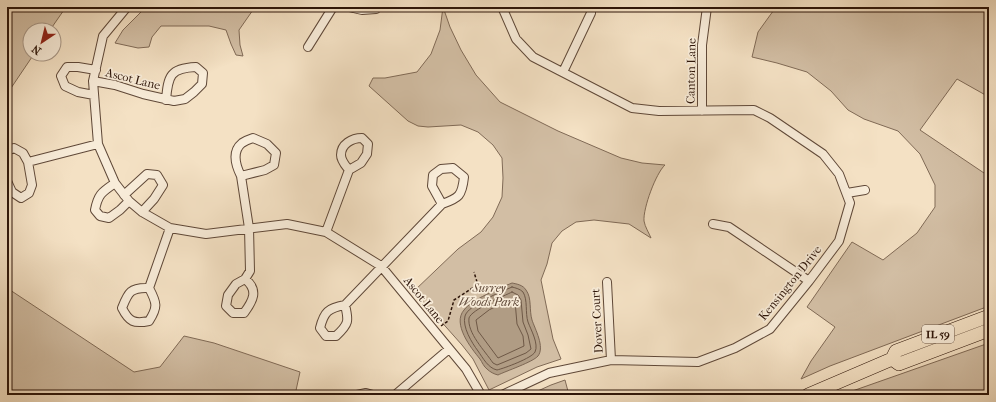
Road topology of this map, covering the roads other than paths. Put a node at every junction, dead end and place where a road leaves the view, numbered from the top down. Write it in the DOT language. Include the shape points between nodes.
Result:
graph roads {
  1 [pos="127,7"];
  2 [pos="333,7"];
  3 [pos="349,7"];
  4 [pos="502,7"];
  5 [pos="708,7"];
  6 [pos="376,9"];
  7 [pos="591,13"];
  8 [pos="308,47"];
  9 [pos="96,70"];
  10 [pos="563,72"];
  11 [pos="93,81"];
  12 [pos="94,95"];
  13 [pos="166,100"];
  14 [pos="702,111"];
  15 [pos="98,144"];
  16 [pos="7,151"];
  17 [pos="28,162"];
  18 [pos="349,170"];
  19 [pos="241,176"];
  20 [pos="7,181"];
  21 [pos="115,183"];
  22 [pos="865,190"];
  23 [pos="847,194"];
  24 [pos="126,198"];
  25 [pos="442,204"];
  26 [pos="142,212"];
  27 [pos="713,224"];
  28 [pos="170,228"];
  29 [pos="249,228"];
  30 [pos="326,232"];
  31 [pos="381,266"];
  32 [pos="245,279"];
  33 [pos="809,281"];
  34 [pos="607,282"];
  35 [pos="149,288"];
  36 [pos="345,305"];
  37 [pos="989,316"];
  38 [pos="989,330"];
  39 [pos="448,349"];
  40 [pos="892,359"];
  41 [pos="611,360"];
  42 [pos="357,395"];
  43 [pos="373,395"];
  44 [pos="395,395"];
  45 [pos="481,395"];
  46 [pos="502,395"];
  47 [pos="808,395"];
  1 -- 9 [label="street, Ascot Lane" via="103,36"];
  2 -- 8 [label="street"];
  3 -- 6 [label="street" via="362,10"];
  4 -- 10 [label="street, Kensington Drive" via="516,39 533,56"];
  5 -- 14 [label="street, Canton Lane" via="702,45"];
  7 -- 10 [label="street"];
  9 -- 11 [label="street, Ascot Lane"];
  9 -- 12 [label="street, Ascot Lane" via="67,67 61,76 65,86"];
  10 -- 14 [label="street, Kensington Drive" via="632,108"];
  11 -- 12 [label="street, Ascot Lane"];
  11 -- 13 [label="street, Ascot Lane"];
  12 -- 15 [label="street, Ascot Lane"];
  13 -- 13 [label="street, Ascot Lane" via="185,99 202,84 203,73 196,67 176,71 169,80"];
  14 -- 23 [label="street, Kensington Drive" via="754,110 770,118 823,154 839,174"];
  15 -- 17 [label="street"];
  15 -- 21 [label="street, Ascot Lane"];
  16 -- 17 [label="street" via="14,148 23,153"];
  17 -- 20 [label="street" via="32,185 29,193 21,198 12,192"];
  18 -- 30 [label="street"];
  19 -- 19 [label="street" via="235,165 235,155 241,144 253,138 267,144 276,153 274,165"];
  19 -- 29 [label="street"];
  21 -- 24 [label="street, Ascot Lane"];
  21 -- 24 [label="street" via="97,199 95,210 100,216 109,218 120,210"];
  22 -- 23 [label="street"];
  23 -- 33 [label="street, Kensington Drive" via="850,203 839,241"];
  24 -- 26 [label="street, Ascot Lane"];
  24 -- 26 [label="street" via="147,174 157,175 163,184"];
  25 -- 25 [label="street" via="432,186 433,175 441,169 453,168 464,177 462,190 454,200"];
  25 -- 31 [label="street"];
  26 -- 28 [label="street, Ascot Lane"];
  27 -- 33 [label="street" via="729,227"];
  28 -- 29 [label="street, Ascot Lane" via="206,234"];
  28 -- 35 [label="street"];
  29 -- 30 [label="street, Ascot Lane" via="287,224"];
  29 -- 32 [label="street" via="250,271"];
  30 -- 31 [label="street, Ascot Lane"];
  31 -- 36 [label="street"];
  31 -- 39 [label="street, Ascot Lane"];
  33 -- 41 [label="street, Kensington Drive" via="770,329 735,348 698,362"];
  34 -- 41 [label="street, Dover Court"];
  35 -- 35 [label="street" via="138,288 128,294 122,308 127,318 137,323 148,321 156,311 155,298"];
  37 -- 40 [label="main road, IL 59" via="896,351"];
  38 -- 40 [label="main road, IL 59" via="899,364"];
  39 -- 44 [label="street"];
  39 -- 45 [label="street, Ascot Lane" via="466,369"];
  40 -- 47 [label="main road, IL 59"];
  41 -- 46 [label="street, Kensington Drive" via="549,373"];
  42 -- 43 [label="street"];
}
